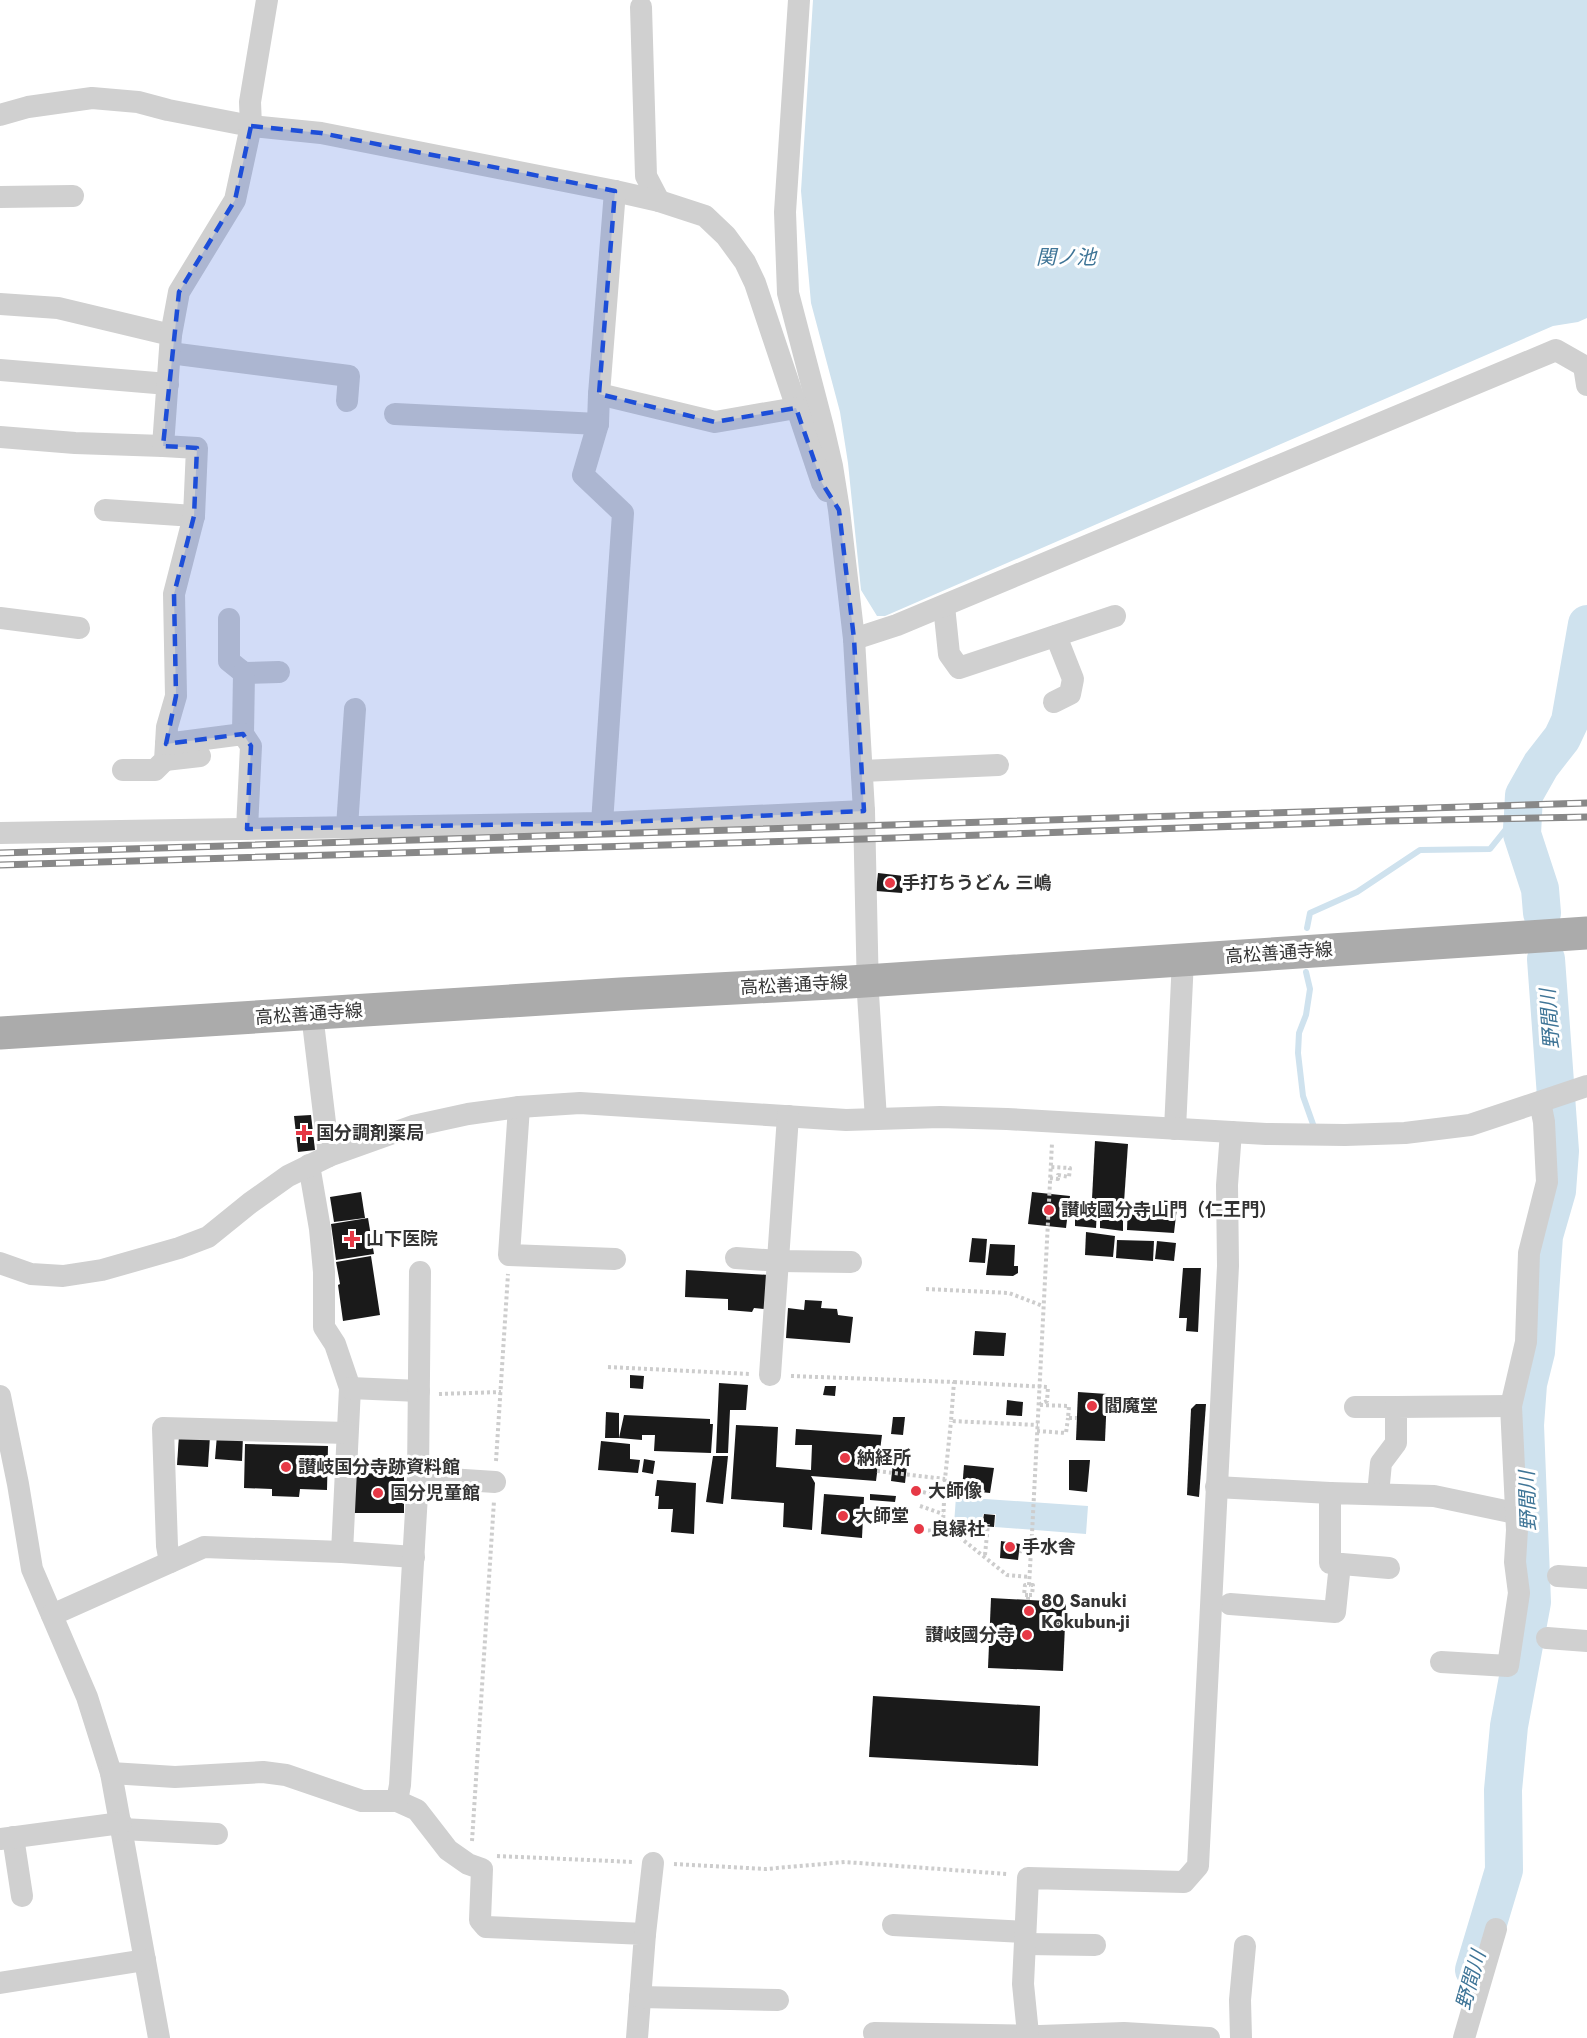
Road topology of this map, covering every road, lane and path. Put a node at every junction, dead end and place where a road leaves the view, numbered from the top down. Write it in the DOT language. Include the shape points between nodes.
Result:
graph roads {
  1 [pos="267,0"];
  2 [pos="799,0"];
  3 [pos="641,6"];
  4 [pos="0,115"];
  5 [pos="251,126"];
  6 [pos="615,191"];
  7 [pos="73,196"];
  8 [pos="0,197"];
  9 [pos="659,201"];
  10 [pos="0,304"];
  11 [pos="171,344"];
  12 [pos="0,369"];
  13 [pos="168,384"];
  14 [pos="1587,385"];
  15 [pos="599,394"];
  16 [pos="347,401"];
  17 [pos="796,408"];
  18 [pos="395,414"];
  19 [pos="598,424"];
  20 [pos="0,437"];
  21 [pos="163,446"];
  22 [pos="105,510"];
  23 [pos="839,510"];
  24 [pos="194,516"];
  25 [pos="944,606"];
  26 [pos="1115,616"];
  27 [pos="0,618"];
  28 [pos="229,619"];
  29 [pos="79,628"];
  30 [pos="1056,636"];
  31 [pos="854,639"];
  32 [pos="279,672"];
  33 [pos="244,673"];
  34 [pos="1053,702"];
  35 [pos="355,709"];
  36 [pos="243,734"];
  37 [pos="166,752"];
  38 [pos="200,756"];
  39 [pos="998,765"];
  40 [pos="123,770"];
  41 [pos="862,771"];
  42 [pos="864,811"];
  43 [pos="602,823"];
  44 [pos="347,827"];
  45 [pos="247,829"];
  46 [pos="0,832"];
  47 [pos="1587,933"];
  48 [pos="1183,959"];
  49 [pos="868,981"];
  50 [pos="312,1014"];
  51 [pos="0,1033"];
  52 [pos="1587,1086"];
  53 [pos="1551,1098"];
  54 [pos="519,1107"];
  55 [pos="788,1116"];
  56 [pos="876,1119"];
  57 [pos="1175,1129"];
  58 [pos="1231,1132"];
  59 [pos="319,1160"];
  60 [pos="1050,1178"];
  61 [pos="509,1255"];
  62 [pos="736,1258"];
  63 [pos="615,1259"];
  64 [pos="779,1261"];
  65 [pos="851,1262"];
  66 [pos="0,1263"];
  67 [pos="420,1272"];
  68 [pos="926,1289"];
  69 [pos="1043,1306"];
  70 [pos="608,1367"];
  71 [pos="770,1375"];
  72 [pos="954,1382"];
  73 [pos="1040,1386"];
  74 [pos="350,1388"];
  75 [pos="419,1391"];
  76 [pos="501,1392"];
  77 [pos="0,1396"];
  78 [pos="1039,1405"];
  79 [pos="1511,1406"];
  80 [pos="1355,1407"];
  81 [pos="1396,1407"];
  82 [pos="1068,1418"];
  83 [pos="1077,1418"];
  84 [pos="951,1420"];
  85 [pos="1038,1425"];
  86 [pos="1037,1431"];
  87 [pos="347,1433"];
  88 [pos="877,1471"];
  89 [pos="418,1477"];
  90 [pos="945,1479"];
  91 [pos="495,1482"];
  92 [pos="1216,1487"];
  93 [pos="923,1492"];
  94 [pos="1330,1493"];
  95 [pos="1378,1494"];
  96 [pos="944,1498"];
  97 [pos="920,1506"];
  98 [pos="1515,1513"];
  99 [pos="943,1514"];
  100 [pos="988,1524"];
  101 [pos="922,1530"];
  102 [pos="954,1532"];
  103 [pos="1019,1551"];
  104 [pos="342,1552"];
  105 [pos="1031,1552"];
  106 [pos="985,1556"];
  107 [pos="414,1557"];
  108 [pos="170,1562"];
  109 [pos="1340,1564"];
  110 [pos="1389,1568"];
  111 [pos="1558,1576"];
  112 [pos="1029,1577"];
  113 [pos="1587,1578"];
  114 [pos="1028,1600"];
  115 [pos="1230,1604"];
  116 [pos="52,1615"];
  117 [pos="1547,1638"];
  118 [pos="1587,1641"];
  119 [pos="1440,1662"];
  120 [pos="111,1773"];
  121 [pos="398,1801"];
  122 [pos="122,1826"];
  123 [pos="217,1834"];
  124 [pos="7,1838"];
  125 [pos="653,1863"];
  126 [pos="475,1867"];
  127 [pos="1028,1878"];
  128 [pos="22,1896"];
  129 [pos="893,1925"];
  130 [pos="1496,1929"];
  131 [pos="645,1934"];
  132 [pos="1025,1938"];
  133 [pos="1095,1945"];
  134 [pos="1245,1946"];
  135 [pos="145,1960"];
  136 [pos="0,1983"];
  137 [pos="640,1996"];
  138 [pos="778,2000"];
  139 [pos="874,2033"];
  140 [pos="1036,2036"];
  141 [pos="159,2038"];
  142 [pos="637,2038"];
  143 [pos="1209,2038"];
  144 [pos="1241,2038"];
  145 [pos="1464,2038"];
  1 -- 5 [label="street" via="250,102"];
  2 -- 23 [label="street" via="785,212 788,293 824,427"];
  3 -- 9 [label="street" via="646,176"];
  4 -- 5 [label="street" via="92,98 138,102"];
  5 -- 6 [label="street" via="321,133"];
  5 -- 11 [label="street" via="235,200 179,292"];
  6 -- 9 [label="street"];
  6 -- 15 [label="street"];
  7 -- 8 [label="street"];
  9 -- 17 [label="street" via="705,216 745,262"];
  10 -- 11 [label="street" via="58,308"];
  11 -- 13 [label="street"];
  11 -- 16 [label="street" via="349,376"];
  12 -- 13 [label="street"];
  13 -- 21 [label="street"];
  14 -- 25 [label="street" via="1584,366 1556,350"];
  15 -- 17 [label="street" via="715,422"];
  15 -- 19 [label="street"];
  17 -- 23 [label="street" via="822,483"];
  18 -- 19 [label="street"];
  19 -- 43 [label="street" via="582,475 622,513"];
  20 -- 21 [label="street"];
  21 -- 24 [label="street" via="197,448"];
  22 -- 24 [label="street"];
  23 -- 31 [label="street"];
  24 -- 37 [label="street" via="174,594 176,696 167,727"];
  25 -- 30 [label="street" via="949,654 959,668"];
  25 -- 31 [label="street"];
  26 -- 30 [label="street"];
  27 -- 29 [label="street"];
  28 -- 33 [label="street" via="229,661"];
  30 -- 34 [label="street" via="1073,679 1070,694"];
  31 -- 41 [label="street"];
  32 -- 33 [label="street"];
  33 -- 36 [label="street"];
  35 -- 44 [label="street"];
  36 -- 37 [label="street"];
  36 -- 45 [label="street" via="251,746"];
  37 -- 38 [label="street"];
  37 -- 40 [label="street" via="155,770"];
  39 -- 41 [label="street"];
  41 -- 42 [label="street"];
  42 -- 43 [label="street"];
  42 -- 49 [label="street"];
  43 -- 44 [label="street"];
  44 -- 45 [label="street"];
  45 -- 46 [label="street"];
  47 -- 48 [label="main road, 高松善通寺線"];
  48 -- 49 [label="main road, 高松善通寺線"];
  48 -- 57 [label="street"];
  49 -- 50 [label="main road, 高松善通寺線"];
  49 -- 56 [label="street"];
  50 -- 51 [label="main road, 高松善通寺線"];
  50 -- 59 [label="street"];
  52 -- 53 [label="street"];
  53 -- 58 [label="street" via="1470,1125 1405,1133"];
  53 -- 79 [label="street" via="1544,1122 1547,1182 1529,1253 1526,1342"];
  54 -- 55 [label="street" via="580,1102"];
  54 -- 59 [label="street" via="413,1126"];
  54 -- 61 [label="street"];
  55 -- 56 [label="street"];
  55 -- 64 [label="street"];
  56 -- 57 [label="street" via="1007,1119"];
  57 -- 58 [label="street"];
  58 -- 92 [label="street"];
  59 -- 66 [label="street" via="288,1176 208,1238 178,1248 102,1270 63,1276 31,1274"];
  59 -- 74 [label="street" via="324,1327 335,1344"];
  60 -- 60 [label="path" via="1051,1168 1070,1168 1069,1176"];
  60 -- 69 [label="path"];
  61 -- 63 [label="street"];
  61 -- 76 [label="path"];
  62 -- 64 [label="street"];
  64 -- 65 [label="street"];
  64 -- 71 [label="street"];
  67 -- 75 [label="street"];
  68 -- 69 [label="path" via="1009,1293"];
  69 -- 73 [label="path"];
  70 -- 71 [label="path"];
  71 -- 72 [label="path"];
  72 -- 73 [label="path"];
  72 -- 84 [label="path"];
  73 -- 78 [label="path"];
  73 -- 78 [label="path" via="1048,1386 1047,1401"];
  74 -- 75 [label="street"];
  74 -- 87 [label="street"];
  75 -- 76 [label="path" via="450,1395"];
  75 -- 89 [label="street"];
  76 -- 91 [label="path"];
  77 -- 116 [label="street" via="32,1569"];
  78 -- 82 [label="path" via="1069,1406"];
  78 -- 85 [label="path"];
  79 -- 81 [label="street"];
  79 -- 98 [label="street"];
  80 -- 81 [label="street"];
  81 -- 95 [label="street" via="1396,1443 1382,1463"];
  82 -- 83 [label="path"];
  82 -- 86 [label="path" via="1066,1433"];
  84 -- 85 [label="path"];
  84 -- 90 [label="path"];
  85 -- 86 [label="path"];
  86 -- 105 [label="path"];
  87 -- 104 [label="street"];
  87 -- 108 [label="street" via="163,1428"];
  88 -- 90 [label="path"];
  89 -- 91 [label="street"];
  89 -- 107 [label="street"];
  90 -- 96 [label="path"];
  91 -- 126 [label="path" via="472,1849"];
  92 -- 94 [label="street"];
  92 -- 127 [label="street" via="1198,1866 1184,1882"];
  93 -- 96 [label="path"];
  94 -- 95 [label="street"];
  94 -- 109 [label="street" via="1330,1563"];
  95 -- 98 [label="street" via="1434,1496"];
  96 -- 99 [label="path"];
  97 -- 99 [label="path"];
  98 -- 119 [label="street" via="1519,1593 1508,1666"];
  99 -- 102 [label="path" via="943,1524"];
  100 -- 106 [label="path"];
  101 -- 102 [label="path"];
  102 -- 106 [label="path"];
  103 -- 105 [label="path"];
  104 -- 107 [label="street"];
  104 -- 108 [label="street" via="204,1546"];
  105 -- 112 [label="path"];
  106 -- 112 [label="path" via="1007,1575"];
  107 -- 121 [label="street"];
  108 -- 116 [label="street"];
  109 -- 110 [label="street"];
  109 -- 115 [label="street" via="1335,1612"];
  111 -- 113 [label="street"];
  112 -- 114 [label="path" via="1024,1595 1028,1594"];
  116 -- 120 [label="street" via="87,1697"];
  117 -- 118 [label="street"];
  120 -- 121 [label="street" via="175,1777 263,1772 286,1775 362,1801"];
  120 -- 122 [label="street"];
  121 -- 126 [label="street" via="417,1810 448,1850"];
  122 -- 123 [label="street"];
  122 -- 124 [label="street"];
  122 -- 135 [label="street"];
  124 -- 128 [label="street"];
  125 -- 126 [label="path" via="488,1855"];
  125 -- 127 [label="path" via="766,1869 845,1862"];
  125 -- 131 [label="street"];
  126 -- 131 [label="street" via="480,1920 486,1927"];
  127 -- 132 [label="street"];
  129 -- 132 [label="street"];
  130 -- 145 [label="street"];
  131 -- 137 [label="street"];
  132 -- 133 [label="street"];
  132 -- 140 [label="street" via="1023,1984"];
  134 -- 144 [label="street"];
  135 -- 136 [label="street"];
  135 -- 141 [label="street"];
  137 -- 138 [label="street"];
  137 -- 142 [label="street"];
  139 -- 140 [label="street"];
  140 -- 143 [label="street" via="1124,2033"];
}
